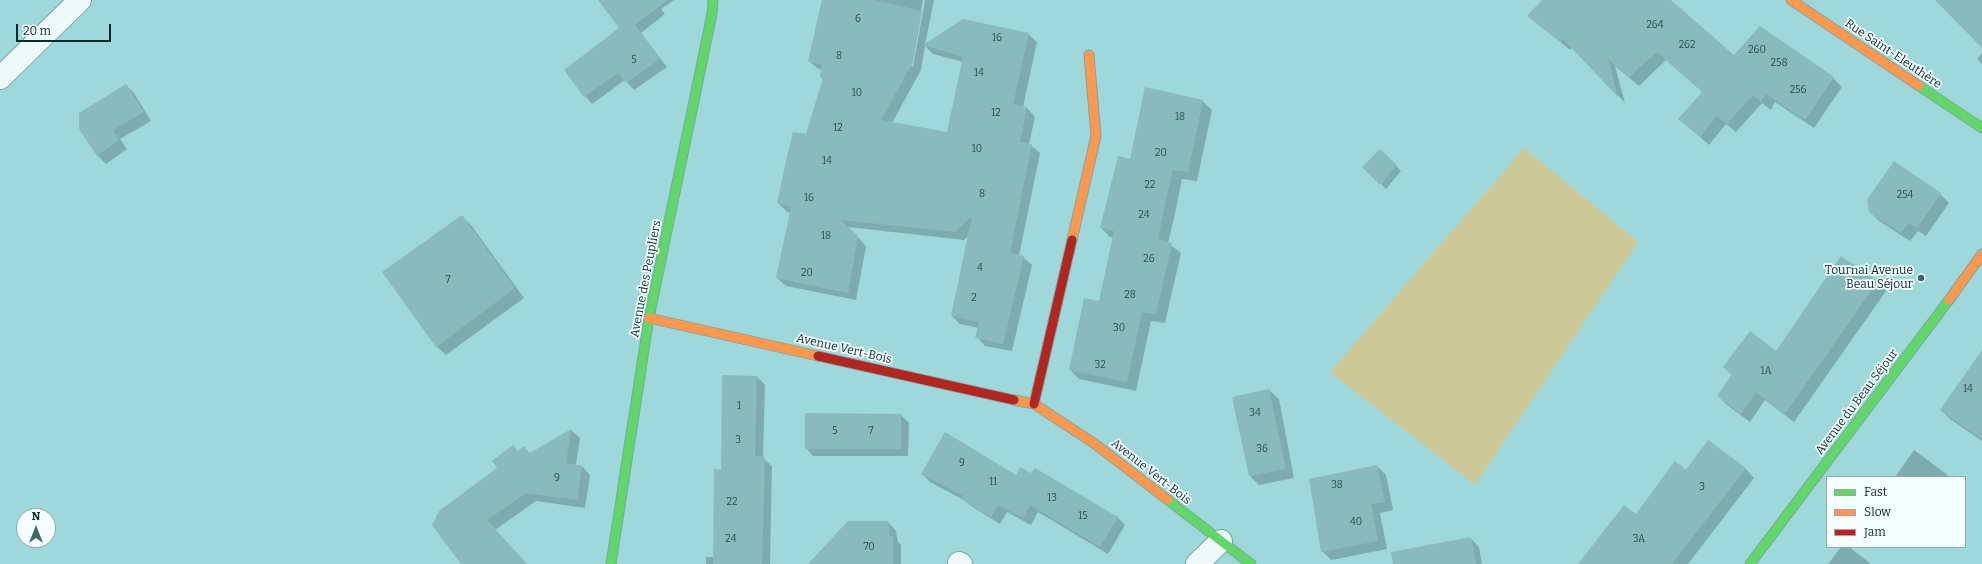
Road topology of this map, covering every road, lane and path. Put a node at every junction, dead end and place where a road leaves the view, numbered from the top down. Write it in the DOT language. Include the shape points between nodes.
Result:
graph roads {
  1 [pos="80,0"];
  2 [pos="713,0"];
  3 [pos="1791,0"];
  4 [pos="1089,55"];
  5 [pos="0,78"];
  6 [pos="1982,128"];
  7 [pos="1982,254"];
  8 [pos="650,318"];
  9 [pos="1034,404"];
  10 [pos="1221,541"];
  11 [pos="611,564"];
  12 [pos="1197,564"];
  13 [pos="1251,564"];
  14 [pos="1750,564"];
  1 -- 5 [label="street"];
  2 -- 8 [label="street, Avenue des Peupliers"];
  3 -- 6 [label="street, Rue Saint-Eleuthère"];
  4 -- 9 [label="street" via="1096,136"];
  7 -- 14 [label="street, Avenue du Beau Séjour"];
  8 -- 9 [label="street, Avenue Vert-Bois"];
  8 -- 11 [label="street, Avenue des Peupliers"];
  9 -- 10 [label="street, Avenue Vert-Bois" via="1095,444"];
  10 -- 12 [label="street"];
  10 -- 13 [label="street, Avenue Vert-Bois"];
}
